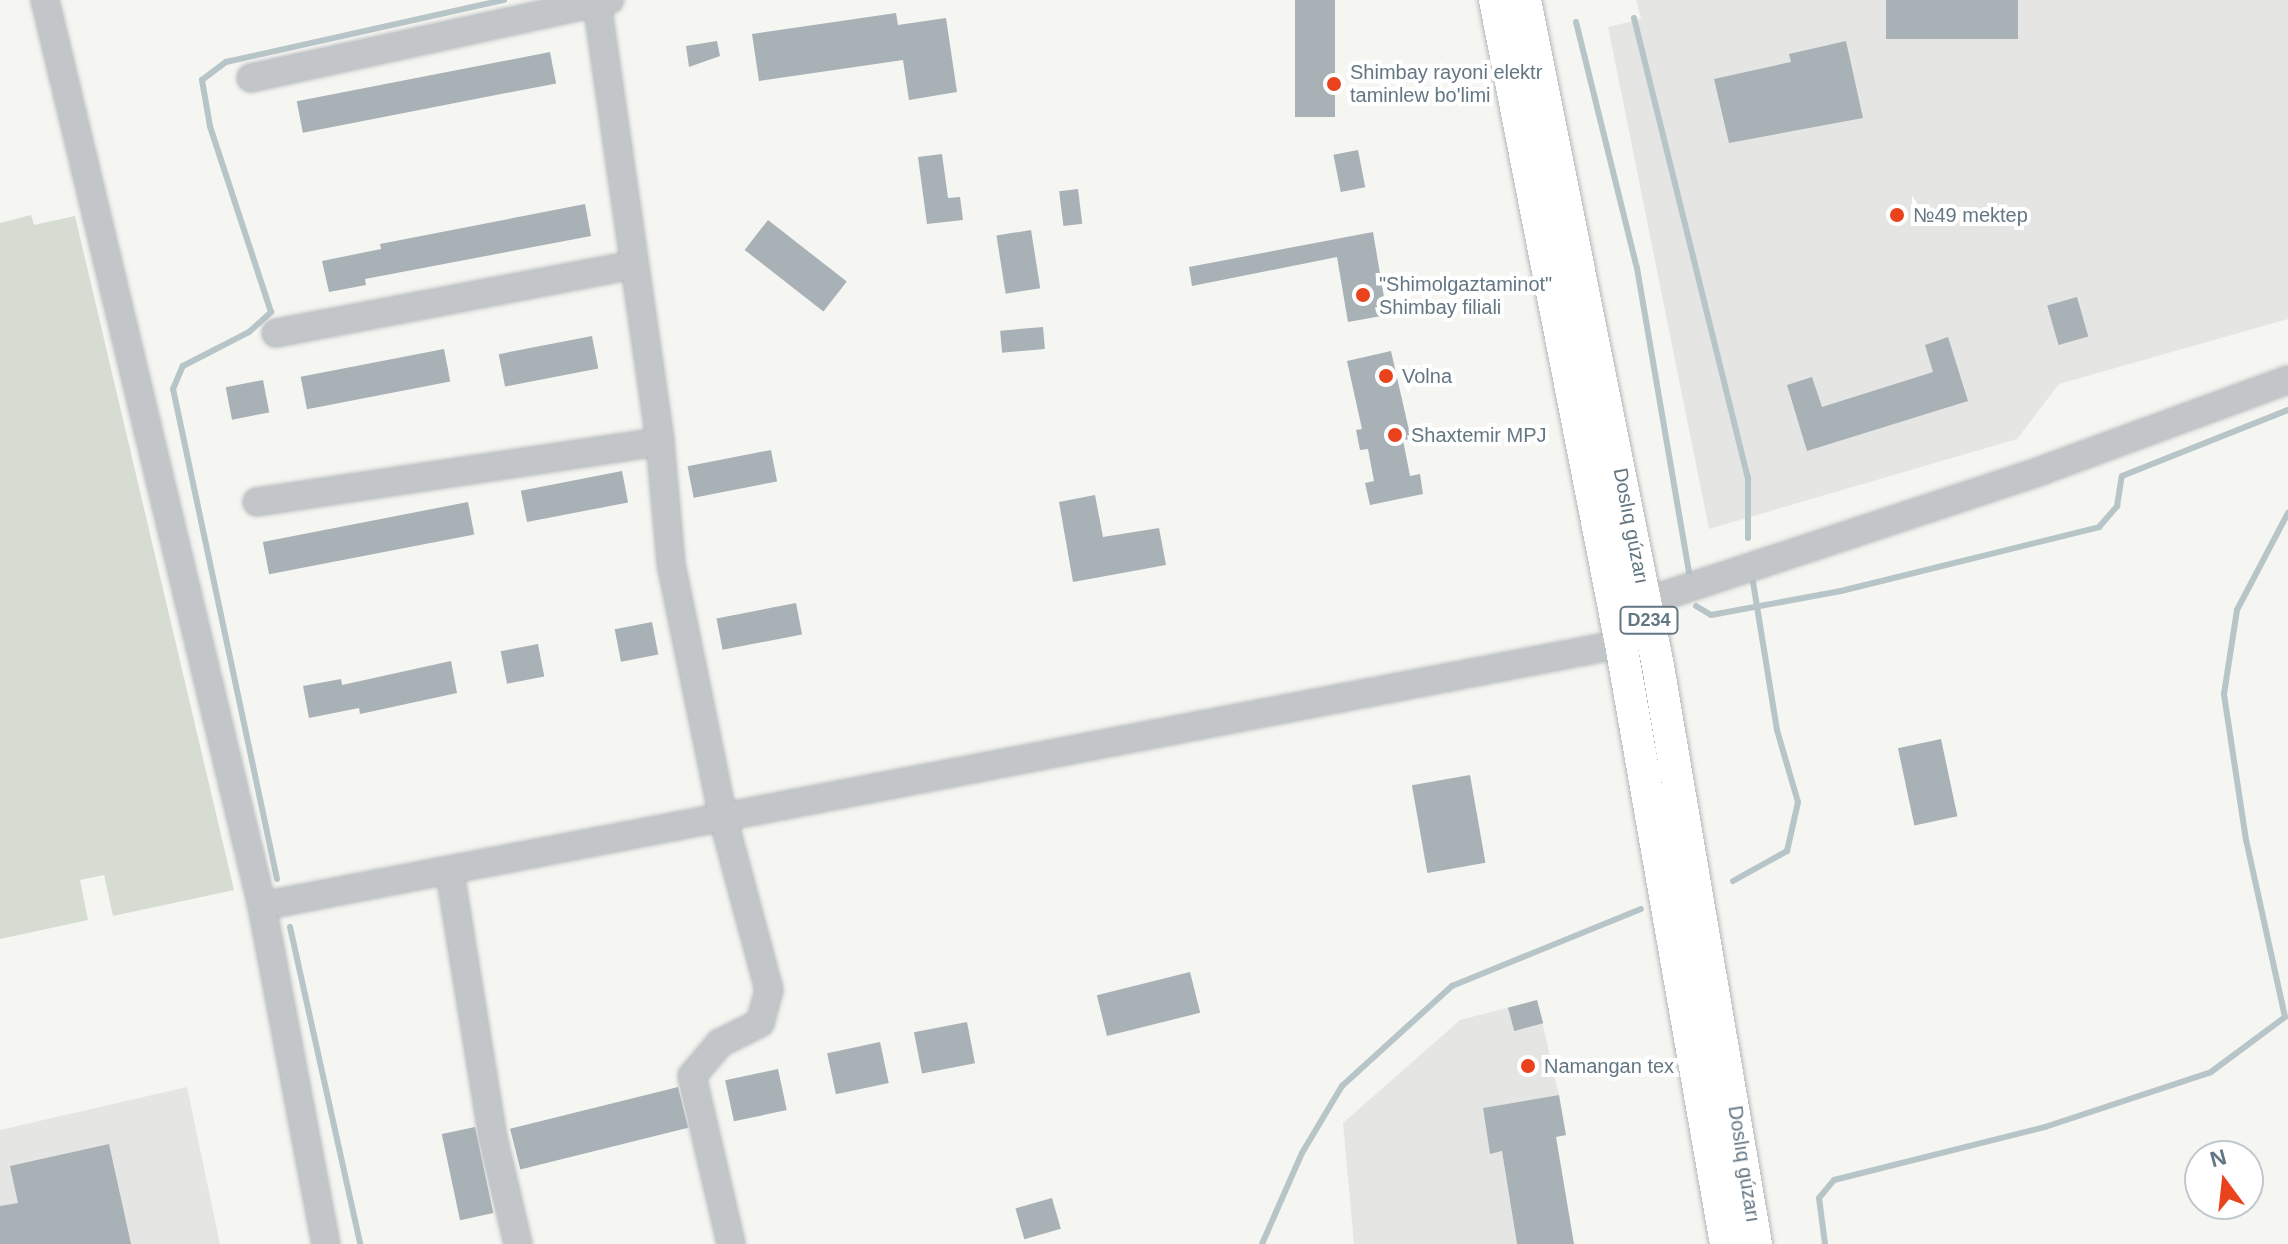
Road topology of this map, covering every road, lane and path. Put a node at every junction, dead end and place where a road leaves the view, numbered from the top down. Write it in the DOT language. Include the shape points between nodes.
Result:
graph roads {
  1 [pos="45,0"];
  2 [pos="1495,0"];
  3 [pos="1525,0"];
  4 [pos="604,1"];
  5 [pos="251,78"];
  6 [pos="631,265"];
  7 [pos="276,333"];
  8 [pos="2288,380"];
  9 [pos="660,442"];
  10 [pos="257,502"];
  11 [pos="1645,602"];
  12 [pos="1621,644"];
  13 [pos="723,818"];
  14 [pos="450,873"];
  15 [pos="262,906"];
  16 [pos="326,1244"];
  17 [pos="518,1244"];
  18 [pos="731,1244"];
  19 [pos="1726,1244"];
  20 [pos="1756,1244"];
  1 -- 15 [label="street"];
  2 -- 12 [label="main road, Doslıq gúzarı / D234"];
  3 -- 11 [label="main road, Doslıq gúzarı / D234"];
  4 -- 5 [label="street"];
  4 -- 6 [label="street"];
  6 -- 7 [label="street"];
  6 -- 9 [label="street"];
  8 -- 11 [label="street" via="2028,475"];
  9 -- 10 [label="street"];
  9 -- 13 [label="street" via="671,564"];
  11 -- 20 [label="main road, Doslıq gúzarı / D234"];
  12 -- 13 [label="street"];
  12 -- 19 [label="main road, Doslıq gúzarı / D234"];
  13 -- 14 [label="street"];
  13 -- 18 [label="street" via="769,990 760,1023 720,1043 692,1076"];
  14 -- 15 [label="street"];
  14 -- 17 [label="street" via="493,1138"];
  15 -- 16 [label="street"];
}
